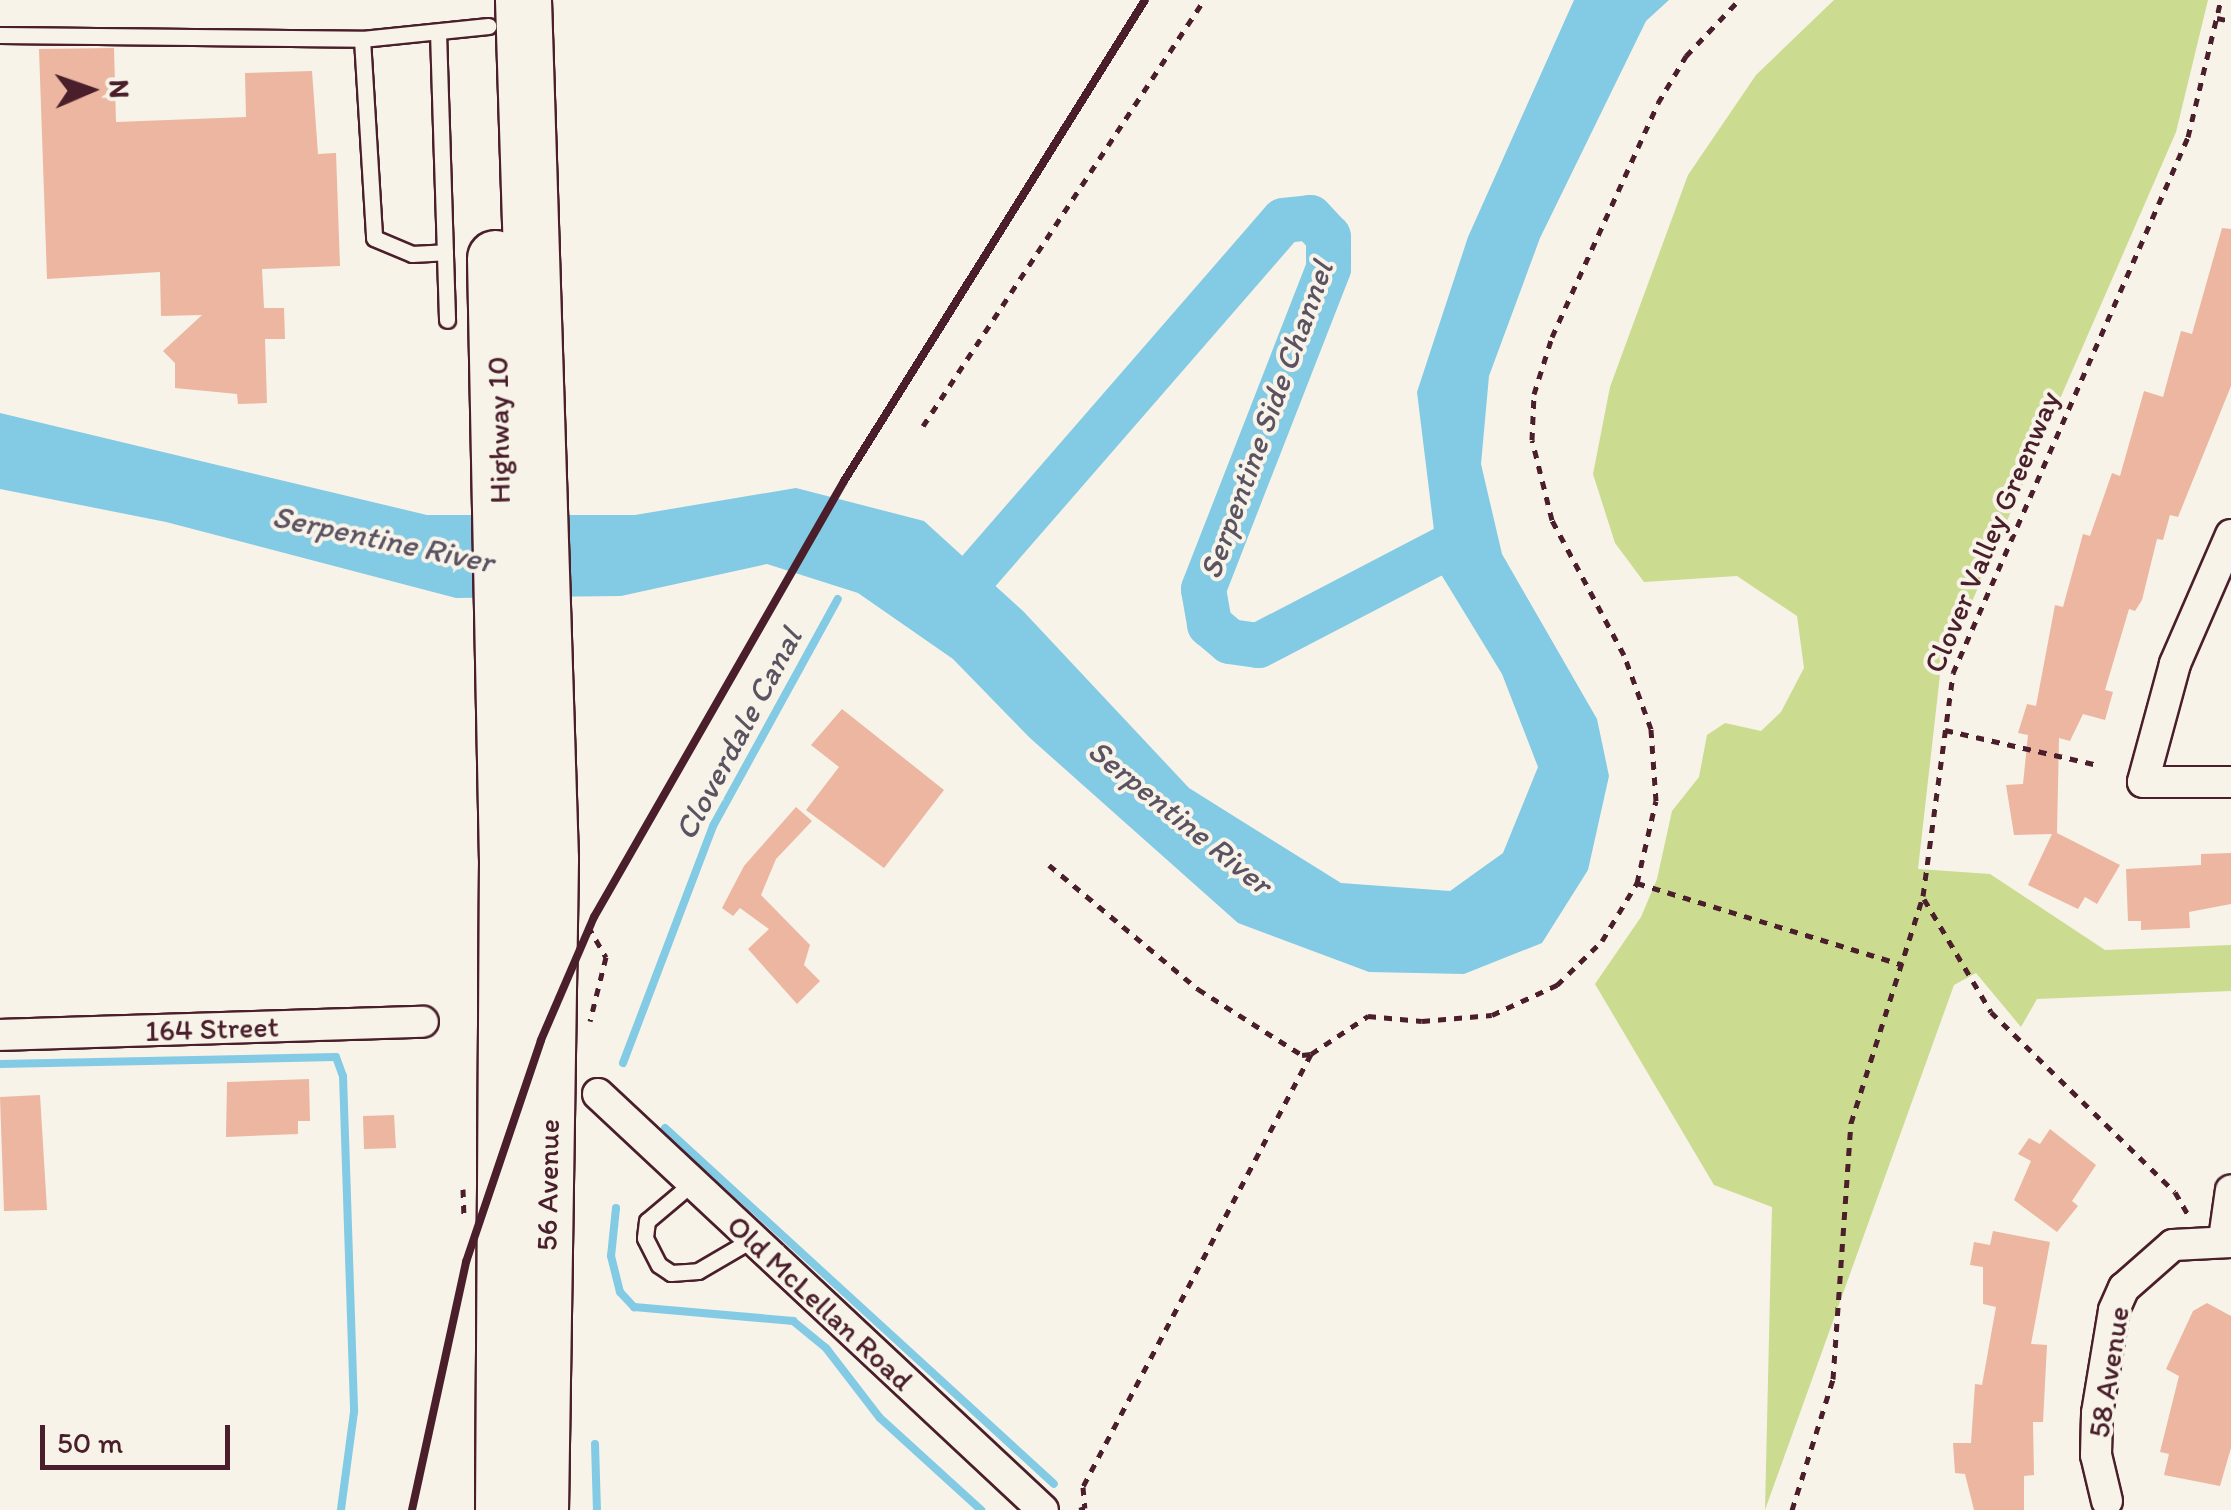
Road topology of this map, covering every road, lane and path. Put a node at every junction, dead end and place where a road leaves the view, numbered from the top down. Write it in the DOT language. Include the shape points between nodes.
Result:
graph roads {
  1 [pos="1204,0"];
  2 [pos="1740,0"];
  3 [pos="2221,0"];
  4 [pos="484,14"];
  5 [pos="2217,18"];
  6 [pos="2231,21"];
  7 [pos="0,35"];
  8 [pos="362,40"];
  9 [pos="444,252"];
  10 [pos="446,320"];
  11 [pos="923,426"];
  12 [pos="2231,535"];
  13 [pos="1944,730"];
  14 [pos="2098,765"];
  15 [pos="2231,782"];
  16 [pos="528,860"];
  17 [pos="1049,865"];
  18 [pos="1637,883"];
  19 [pos="1923,896"];
  20 [pos="1904,966"];
  21 [pos="423,1022"];
  22 [pos="0,1036"];
  23 [pos="1311,1054"];
  24 [pos="598,1094"];
  25 [pos="691,1184"];
  26 [pos="2231,1190"];
  27 [pos="2192,1226"];
  28 [pos="751,1240"];
  29 [pos="2227,1240"];
  30 [pos="2107,1501"];
  31 [pos="503,1510"];
  32 [pos="540,1510"];
  33 [pos="1044,1510"];
  34 [pos="1078,1510"];
  35 [pos="1792,1510"];
  1 -- 11 [label="path"];
  2 -- 18 [label="path" via="1686,56 1658,102 1589,249 1534,394 1532,440 1552,520 1624,655 1651,729 1656,801"];
  3 -- 5 [label="path, Clover Valley Greenway"];
  4 -- 8 [label="lane"];
  4 -- 9 [label="lane"];
  4 -- 16 [label="highway, Highway 10" via="515,292"];
  5 -- 6 [label="path"];
  5 -- 13 [label="path, Clover Valley Greenway" via="2193,124 1957,661"];
  7 -- 8 [label="lane"];
  8 -- 9 [label="lane" via="374,238 412,254"];
  9 -- 10 [label="lane"];
  12 -- 15 [label="street" via="2174,664 2144,782"];
  13 -- 14 [label="path"];
  13 -- 19 [label="path, Clover Valley Greenway"];
  16 -- 31 [label="highway, 56 Avenue"];
  16 -- 32 [label="highway, 56 Avenue"];
  17 -- 23 [label="path" via="1198,989 1302,1055"];
  18 -- 20 [label="path"];
  18 -- 23 [label="path" via="1602,940 1557,985 1492,1016 1368,1016"];
  19 -- 20 [label="path, Clover Valley Greenway"];
  19 -- 27 [label="path" via="1991,1012 2176,1192"];
  20 -- 35 [label="path, Clover Valley Greenway" via="1850,1123 1833,1378"];
  21 -- 22 [label="street, 164 Street"];
  23 -- 34 [label="path" via="1083,1487 1085,1508"];
  24 -- 25 [label="street, Old McLellan Road"];
  25 -- 28 [label="street, Old McLellan Road"];
  25 -- 28 [label="lane" via="647,1221 645,1238 658,1265 698,1271"];
  26 -- 29 [label="street, 58 Avenue"];
  28 -- 33 [label="street, Old McLellan Road"];
  29 -- 30 [label="street, 58 Avenue" via="2194,1240 2152,1257 2114,1310 2096,1433"];
}
